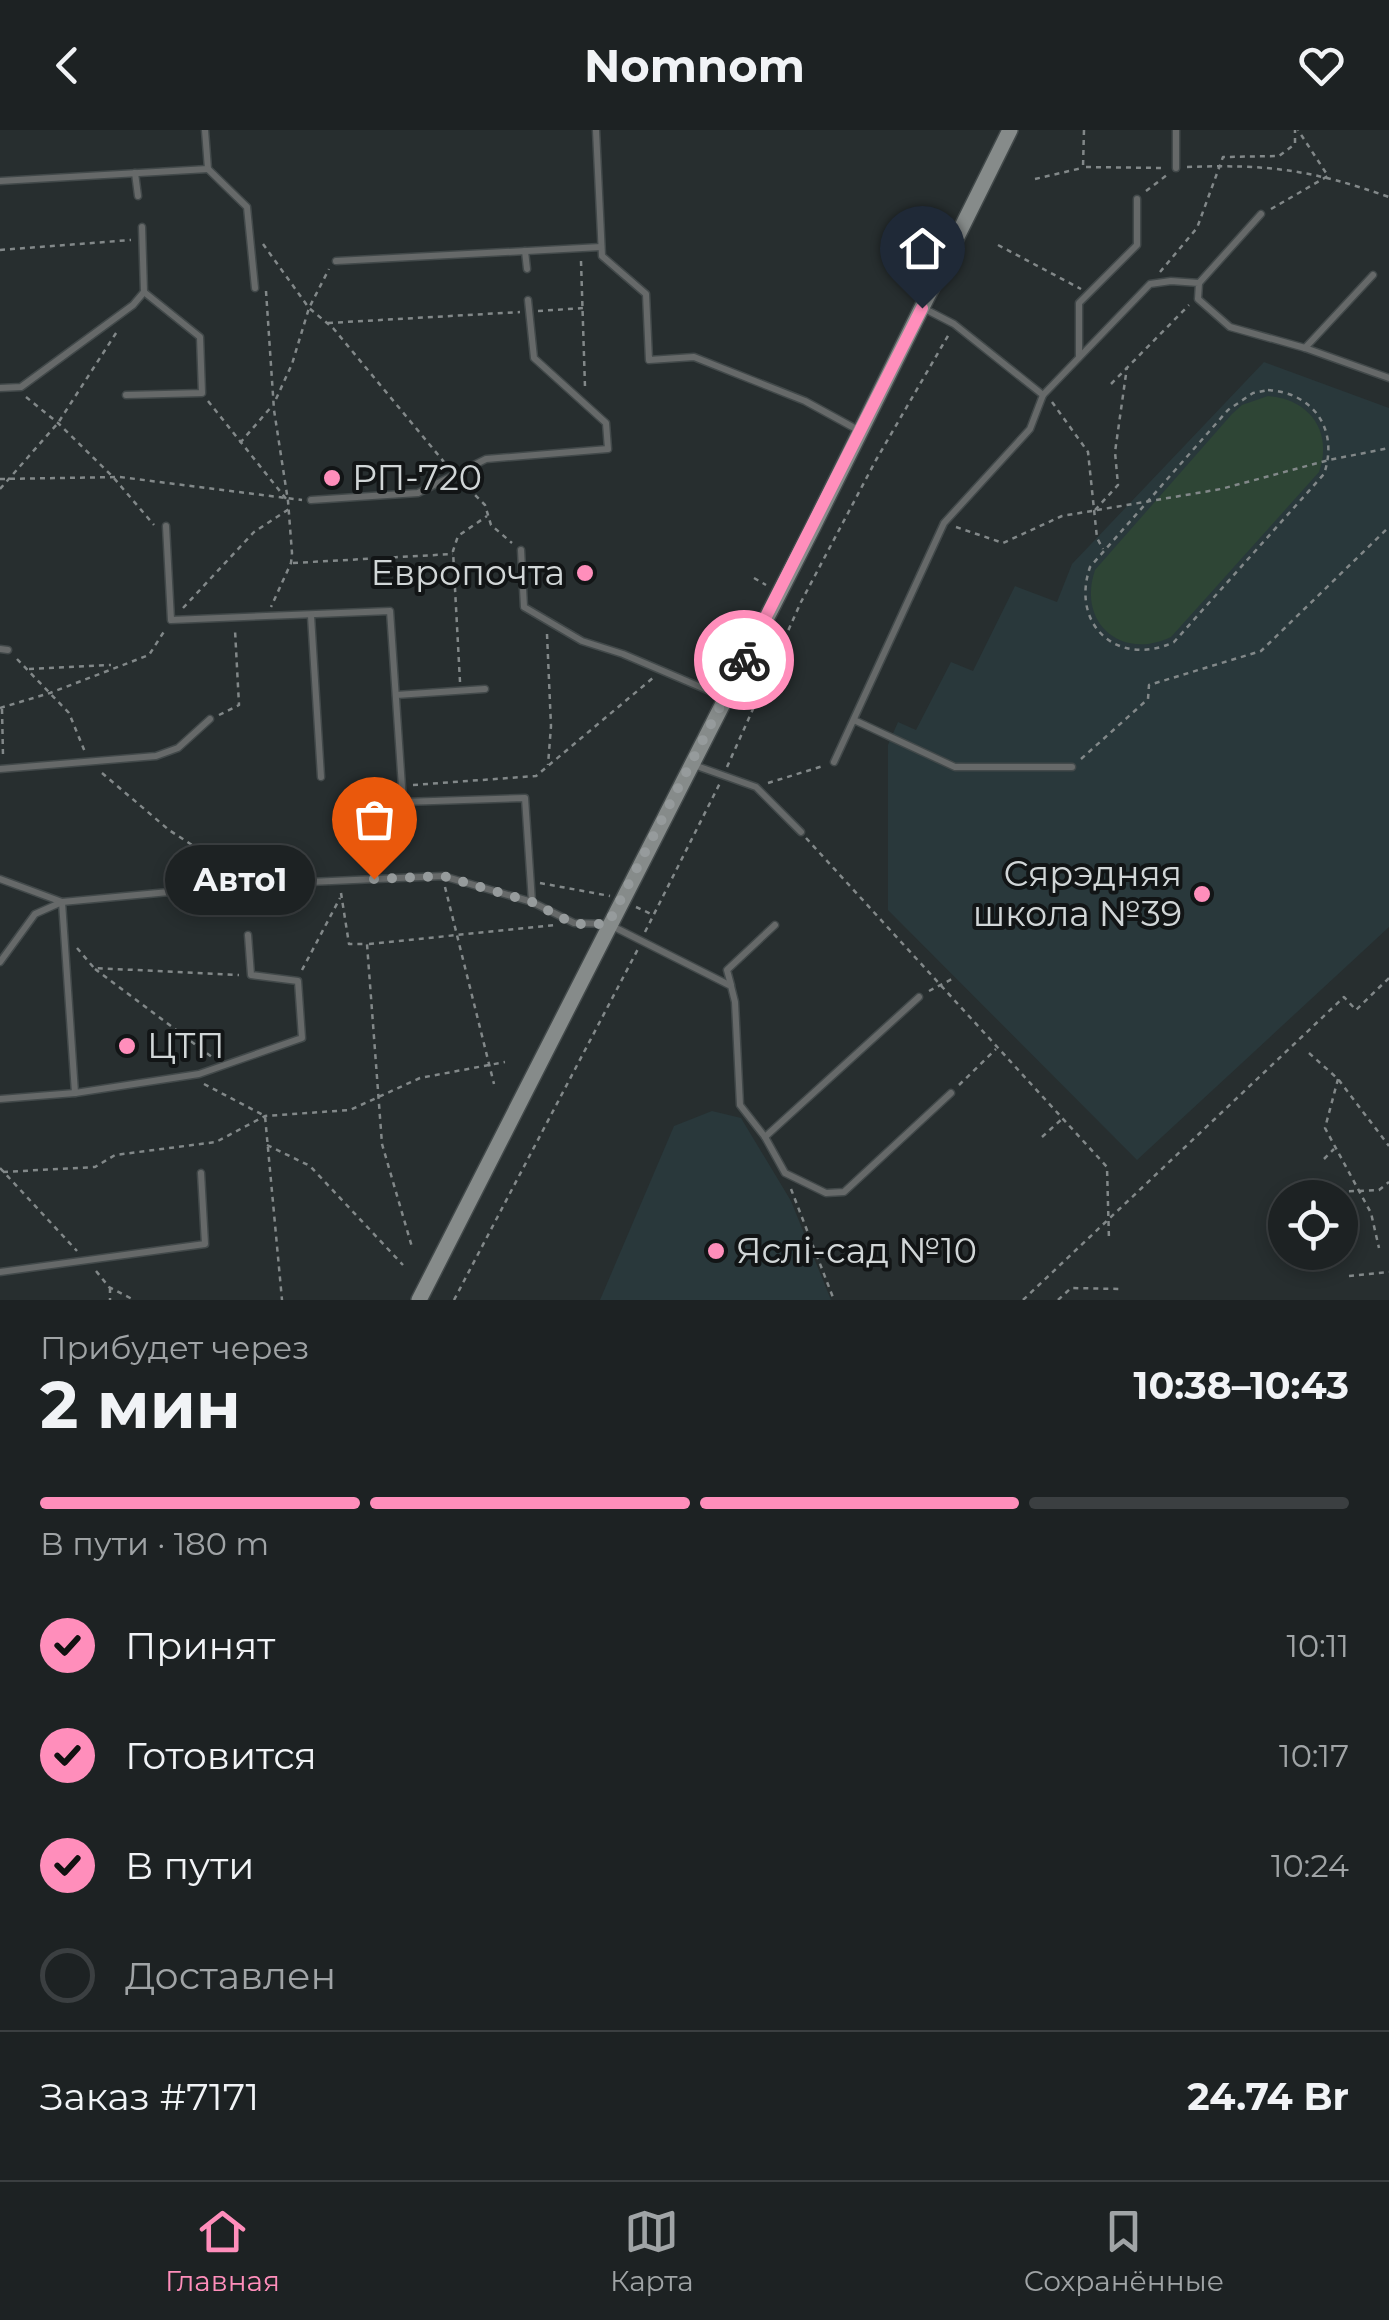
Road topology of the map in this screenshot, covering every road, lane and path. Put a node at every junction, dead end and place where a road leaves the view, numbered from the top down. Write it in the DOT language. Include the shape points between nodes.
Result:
graph roads {
  1 [pos="206,130"];
  2 [pos="596,130"];
  3 [pos="1010,130"];
  4 [pos="1084,130"];
  5 [pos="1176,130"];
  6 [pos="1296,130"];
  7 [pos="1220,166"];
  8 [pos="1083,167"];
  9 [pos="1176,168"];
  10 [pos="208,169"];
  11 [pos="134,173"];
  12 [pos="1328,176"];
  13 [pos="1035,179"];
  14 [pos="0,180"];
  15 [pos="138,196"];
  16 [pos="1389,197"];
  17 [pos="1137,198"];
  18 [pos="1261,214"];
  19 [pos="250,226"];
  20 [pos="142,227"];
  21 [pos="142,240"];
  22 [pos="998,245"];
  23 [pos="601,247"];
  24 [pos="580,248"];
  25 [pos="0,250"];
  26 [pos="525,251"];
  27 [pos="336,260"];
  28 [pos="527,270"];
  29 [pos="1373,276"];
  30 [pos="254,278"];
  31 [pos="1150,284"];
  32 [pos="1199,284"];
  33 [pos="254,288"];
  34 [pos="144,292"];
  35 [pos="1089,293"];
  36 [pos="1198,298"];
  37 [pos="528,300"];
  38 [pos="133,305"];
  39 [pos="309,308"];
  40 [pos="584,308"];
  41 [pos="922,308"];
  42 [pos="530,311"];
  43 [pos="326,323"];
  44 [pos="954,324"];
  45 [pos="1305,348"];
  46 [pos="1079,359"];
  47 [pos="1127,367"];
  48 [pos="1389,378"];
  49 [pos="1111,384"];
  50 [pos="20,387"];
  51 [pos="0,388"];
  52 [pos="202,393"];
  53 [pos="1044,394"];
  54 [pos="126,395"];
  55 [pos="274,404"];
  56 [pos="585,404"];
  57 [pos="58,423"];
  58 [pos="859,430"];
  59 [pos="240,443"];
  60 [pos="1389,448"];
  61 [pos="1329,460"];
  62 [pos="454,473"];
  63 [pos="113,477"];
  64 [pos="0,479"];
  65 [pos="8,479"];
  66 [pos="0,489"];
  67 [pos="311,500"];
  68 [pos="288,501"];
  69 [pos="1145,502"];
  70 [pos="289,509"];
  71 [pos="1094,511"];
  72 [pos="488,516"];
  73 [pos="944,523"];
  74 [pos="166,526"];
  75 [pos="1389,527"];
  76 [pos="521,550"];
  77 [pos="1103,550"];
  78 [pos="453,554"];
  79 [pos="291,563"];
  80 [pos="311,616"];
  81 [pos="266,618"];
  82 [pos="234,619"];
  83 [pos="172,620"];
  84 [pos="547,620"];
  85 [pos="4,650"];
  86 [pos="118,665"];
  87 [pos="27,669"];
  88 [pos="662,670"];
  89 [pos="485,689"];
  90 [pos="460,690"];
  91 [pos="50,693"];
  92 [pos="396,696"];
  93 [pos="725,697"];
  94 [pos="1,708"];
  95 [pos="210,719"];
  96 [pos="854,720"];
  97 [pos="89,762"];
  98 [pos="834,762"];
  99 [pos="690,764"];
  100 [pos="548,767"];
  101 [pos="1072,767"];
  102 [pos="2,768"];
  103 [pos="536,776"];
  104 [pos="321,777"];
  105 [pos="723,777"];
  106 [pos="402,786"];
  107 [pos="756,787"];
  108 [pos="525,798"];
  109 [pos="801,832"];
  110 [pos="443,876"];
  111 [pos="0,878"];
  112 [pos="340,881"];
  113 [pos="530,881"];
  114 [pos="248,886"];
  115 [pos="596,892"];
  116 [pos="341,896"];
  117 [pos="62,902"];
  118 [pos="532,902"];
  119 [pos="247,906"];
  120 [pos="574,924"];
  121 [pos="608,924"];
  122 [pos="776,924"];
  123 [pos="64,933"];
  124 [pos="248,935"];
  125 [pos="456,935"];
  126 [pos="641,942"];
  127 [pos="367,944"];
  128 [pos="0,962"];
  129 [pos="94,968"];
  130 [pos="251,975"];
  131 [pos="954,978"];
  132 [pos="1389,978"];
  133 [pos="298,981"];
  134 [pos="940,984"];
  135 [pos="731,986"];
  136 [pos="919,998"];
  137 [pos="998,1047"];
  138 [pos="1310,1053"];
  139 [pos="505,1062"];
  140 [pos="489,1065"];
  141 [pos="224,1066"];
  142 [pos="188,1076"];
  143 [pos="1338,1079"];
  144 [pos="494,1084"];
  145 [pos="75,1093"];
  146 [pos="951,1093"];
  147 [pos="0,1099"];
  148 [pos="379,1100"];
  149 [pos="264,1116"];
  150 [pos="1063,1118"];
  151 [pos="765,1137"];
  152 [pos="1042,1138"];
  153 [pos="267,1145"];
  154 [pos="1389,1146"];
  155 [pos="1336,1147"];
  156 [pos="1324,1159"];
  157 [pos="2,1170"];
  158 [pos="201,1172"];
  159 [pos="785,1173"];
  160 [pos="1389,1182"];
  161 [pos="1360,1192"];
  162 [pos="1108,1221"];
  163 [pos="1109,1240"];
  164 [pos="412,1247"];
  165 [pos="1379,1248"];
  166 [pos="86,1260"];
  167 [pos="403,1265"];
  168 [pos="0,1272"];
  169 [pos="1389,1272"];
  170 [pos="1350,1276"];
  171 [pos="110,1287"];
  172 [pos="1120,1290"];
  173 [pos="110,1300"];
  174 [pos="134,1300"];
  175 [pos="282,1300"];
  176 [pos="419,1300"];
  177 [pos="454,1300"];
  178 [pos="834,1300"];
  179 [pos="1023,1300"];
  180 [pos="1058,1300"];
  1 -- 10 [label="lane"];
  2 -- 23 [label="lane"];
  3 -- 41 [label="main road"];
  4 -- 8 [label="path"];
  5 -- 9 [label="lane"];
  6 -- 7 [label="path" via="1295,144 1279,156 1223,157"];
  6 -- 12 [label="path"];
  7 -- 9 [label="path"];
  7 -- 12 [label="path"];
  7 -- 31 [label="path" via="1197,228"];
  8 -- 9 [label="path"];
  8 -- 13 [label="path"];
  9 -- 17 [label="path"];
  10 -- 11 [label="lane"];
  10 -- 19 [label="lane" via="247,207"];
  11 -- 14 [label="lane"];
  11 -- 15 [label="lane"];
  12 -- 16 [label="path"];
  12 -- 18 [label="path"];
  17 -- 35 [label="lane" via="1137,245"];
  18 -- 32 [label="lane"];
  19 -- 30 [label="lane"];
  19 -- 39 [label="path"];
  20 -- 21 [label="lane"];
  21 -- 25 [label="path"];
  21 -- 34 [label="lane"];
  22 -- 35 [label="path"];
  23 -- 24 [label="lane"];
  23 -- 58 [label="lane" via="602,256 646,294 650,360 694,357"];
  24 -- 26 [label="lane"];
  24 -- 40 [label="path"];
  26 -- 27 [label="lane"];
  26 -- 28 [label="lane"];
  27 -- 39 [label="path"];
  29 -- 45 [label="lane"];
  30 -- 33 [label="lane"];
  30 -- 55 [label="path" via="268,295"];
  31 -- 32 [label="lane"];
  31 -- 46 [label="lane"];
  32 -- 36 [label="lane"];
  34 -- 38 [label="lane"];
  34 -- 52 [label="lane" via="200,337"];
  35 -- 46 [label="lane" via="1079,303"];
  36 -- 45 [label="lane" via="1230,327"];
  36 -- 47 [label="path"];
  37 -- 42 [label="lane"];
  38 -- 50 [label="lane"];
  38 -- 57 [label="path"];
  39 -- 43 [label="path"];
  39 -- 55 [label="path"];
  40 -- 42 [label="path"];
  40 -- 56 [label="path"];
  41 -- 44 [label="lane"];
  41 -- 58 [label="main road"];
  42 -- 43 [label="path"];
  42 -- 56 [label="lane" via="534,358"];
  43 -- 62 [label="path"];
  44 -- 53 [label="lane"];
  44 -- 105 [label="path" via="800,602"];
  45 -- 48 [label="lane"];
  46 -- 53 [label="lane"];
  47 -- 49 [label="path"];
  47 -- 71 [label="path" via="1115,452 1118,485"];
  50 -- 51 [label="lane"];
  50 -- 57 [label="path"];
  52 -- 54 [label="lane"];
  52 -- 59 [label="path"];
  53 -- 71 [label="path" via="1088,452"];
  53 -- 73 [label="lane" via="1030,429"];
  55 -- 59 [label="path"];
  55 -- 68 [label="path"];
  56 -- 62 [label="lane" via="606,423 608,449 486,459"];
  57 -- 63 [label="path"];
  57 -- 65 [label="path"];
  58 -- 93 [label="main road"];
  59 -- 68 [label="path"];
  60 -- 61 [label="path"];
  61 -- 69 [label="path"];
  61 -- 69 [label="path" via="1327,430 1310,405 1283,392 1253,393 1228,410"];
  61 -- 77 [label="path" via="1316,486 1186,632 1161,648 1131,650 1094,626 1085,582"];
  62 -- 67 [label="lane" via="418,493"];
  62 -- 72 [label="path"];
  63 -- 65 [label="path"];
  63 -- 68 [label="path"];
  63 -- 74 [label="path" via="155,526"];
  64 -- 65 [label="path"];
  65 -- 66 [label="path"];
  67 -- 68 [label="path"];
  68 -- 70 [label="path"];
  69 -- 71 [label="path"];
  69 -- 77 [label="path"];
  70 -- 79 [label="path"];
  70 -- 83 [label="path" via="254,532"];
  71 -- 73 [label="path" via="1062,516 1004,543"];
  71 -- 77 [label="path"];
  72 -- 76 [label="path"];
  72 -- 78 [label="path" via="458,536"];
  73 -- 96 [label="lane"];
  74 -- 83 [label="lane"];
  75 -- 101 [label="path" via="1261,651 1149,685 1148,699"];
  76 -- 84 [label="lane" via="524,607"];
  78 -- 79 [label="path"];
  78 -- 90 [label="path"];
  79 -- 81 [label="path"];
  80 -- 81 [label="lane"];
  80 -- 92 [label="lane" via="390,612"];
  80 -- 104 [label="lane"];
  81 -- 82 [label="lane"];
  82 -- 83 [label="lane"];
  82 -- 95 [label="path" via="239,705"];
  83 -- 86 [label="path" via="149,655"];
  84 -- 88 [label="lane" via="582,641"];
  84 -- 100 [label="path"];
  85 -- 87 [label="path"];
  86 -- 87 [label="path"];
  86 -- 91 [label="path"];
  87 -- 91 [label="path"];
  88 -- 93 [label="lane"];
  88 -- 100 [label="path"];
  89 -- 90 [label="lane"];
  90 -- 92 [label="lane"];
  91 -- 94 [label="path"];
  91 -- 97 [label="path" via="69,713"];
  92 -- 106 [label="lane"];
  93 -- 99 [label="main road"];
  94 -- 102 [label="path"];
  95 -- 97 [label="lane" via="178,748 156,756"];
  96 -- 98 [label="lane"];
  96 -- 101 [label="lane" via="955,767"];
  97 -- 102 [label="lane"];
  97 -- 114 [label="path"];
  98 -- 107 [label="path"];
  99 -- 105 [label="lane"];
  99 -- 121 [label="main road"];
  100 -- 103 [label="path"];
  103 -- 106 [label="path"];
  103 -- 108 [label="path"];
  105 -- 107 [label="lane"];
  105 -- 126 [label="path"];
  106 -- 108 [label="lane" via="403,802"];
  107 -- 109 [label="lane"];
  108 -- 113 [label="lane"];
  109 -- 134 [label="path"];
  110 -- 112 [label="lane"];
  110 -- 118 [label="lane"];
  110 -- 125 [label="path"];
  111 -- 117 [label="lane"];
  112 -- 114 [label="lane"];
  112 -- 116 [label="path"];
  113 -- 115 [label="path"];
  113 -- 118 [label="lane"];
  114 -- 117 [label="lane"];
  114 -- 119 [label="lane"];
  116 -- 127 [label="path" via="349,944"];
  116 -- 133 [label="path"];
  117 -- 123 [label="lane"];
  117 -- 128 [label="lane" via="35,914"];
  118 -- 120 [label="lane"];
  120 -- 121 [label="lane"];
  120 -- 125 [label="path"];
  121 -- 126 [label="lane"];
  121 -- 176 [label="main road"];
  122 -- 135 [label="lane" via="727,970"];
  123 -- 129 [label="path"];
  123 -- 145 [label="lane"];
  124 -- 130 [label="lane"];
  125 -- 127 [label="path"];
  125 -- 140 [label="path"];
  126 -- 135 [label="lane"];
  126 -- 177 [label="path"];
  127 -- 148 [label="path"];
  129 -- 130 [label="path"];
  129 -- 141 [label="path"];
  130 -- 133 [label="lane"];
  131 -- 134 [label="path"];
  132 -- 162 [label="path" via="1356,1010 1344,998"];
  133 -- 141 [label="lane" via="302,1038"];
  134 -- 136 [label="path"];
  134 -- 137 [label="path"];
  135 -- 151 [label="lane" via="740,1105"];
  136 -- 151 [label="lane"];
  137 -- 146 [label="path"];
  137 -- 150 [label="path"];
  138 -- 143 [label="path"];
  139 -- 140 [label="path"];
  140 -- 144 [label="path"];
  140 -- 148 [label="path" via="420,1078"];
  141 -- 142 [label="lane"];
  142 -- 145 [label="lane"];
  142 -- 149 [label="path"];
  143 -- 154 [label="path"];
  143 -- 155 [label="path" via="1325,1128"];
  145 -- 147 [label="lane"];
  146 -- 159 [label="lane" via="844,1192 826,1193"];
  148 -- 149 [label="path" via="350,1110"];
  148 -- 164 [label="path" via="382,1144"];
  149 -- 153 [label="path"];
  149 -- 157 [label="path" via="216,1142 116,1155 94,1166"];
  150 -- 152 [label="path"];
  150 -- 162 [label="path" via="1107,1167"];
  151 -- 159 [label="lane"];
  153 -- 167 [label="path" via="310,1166"];
  153 -- 175 [label="path"];
  155 -- 156 [label="path"];
  155 -- 161 [label="path"];
  157 -- 166 [label="path"];
  158 -- 166 [label="lane" via="206,1244"];
  159 -- 178 [label="path"];
  160 -- 161 [label="path"];
  161 -- 165 [label="path"];
  162 -- 163 [label="path"];
  162 -- 179 [label="path"];
  166 -- 168 [label="lane"];
  166 -- 171 [label="path"];
  169 -- 170 [label="path"];
  171 -- 173 [label="path"];
  171 -- 174 [label="path"];
  172 -- 180 [label="path" via="1071,1288"];
}
